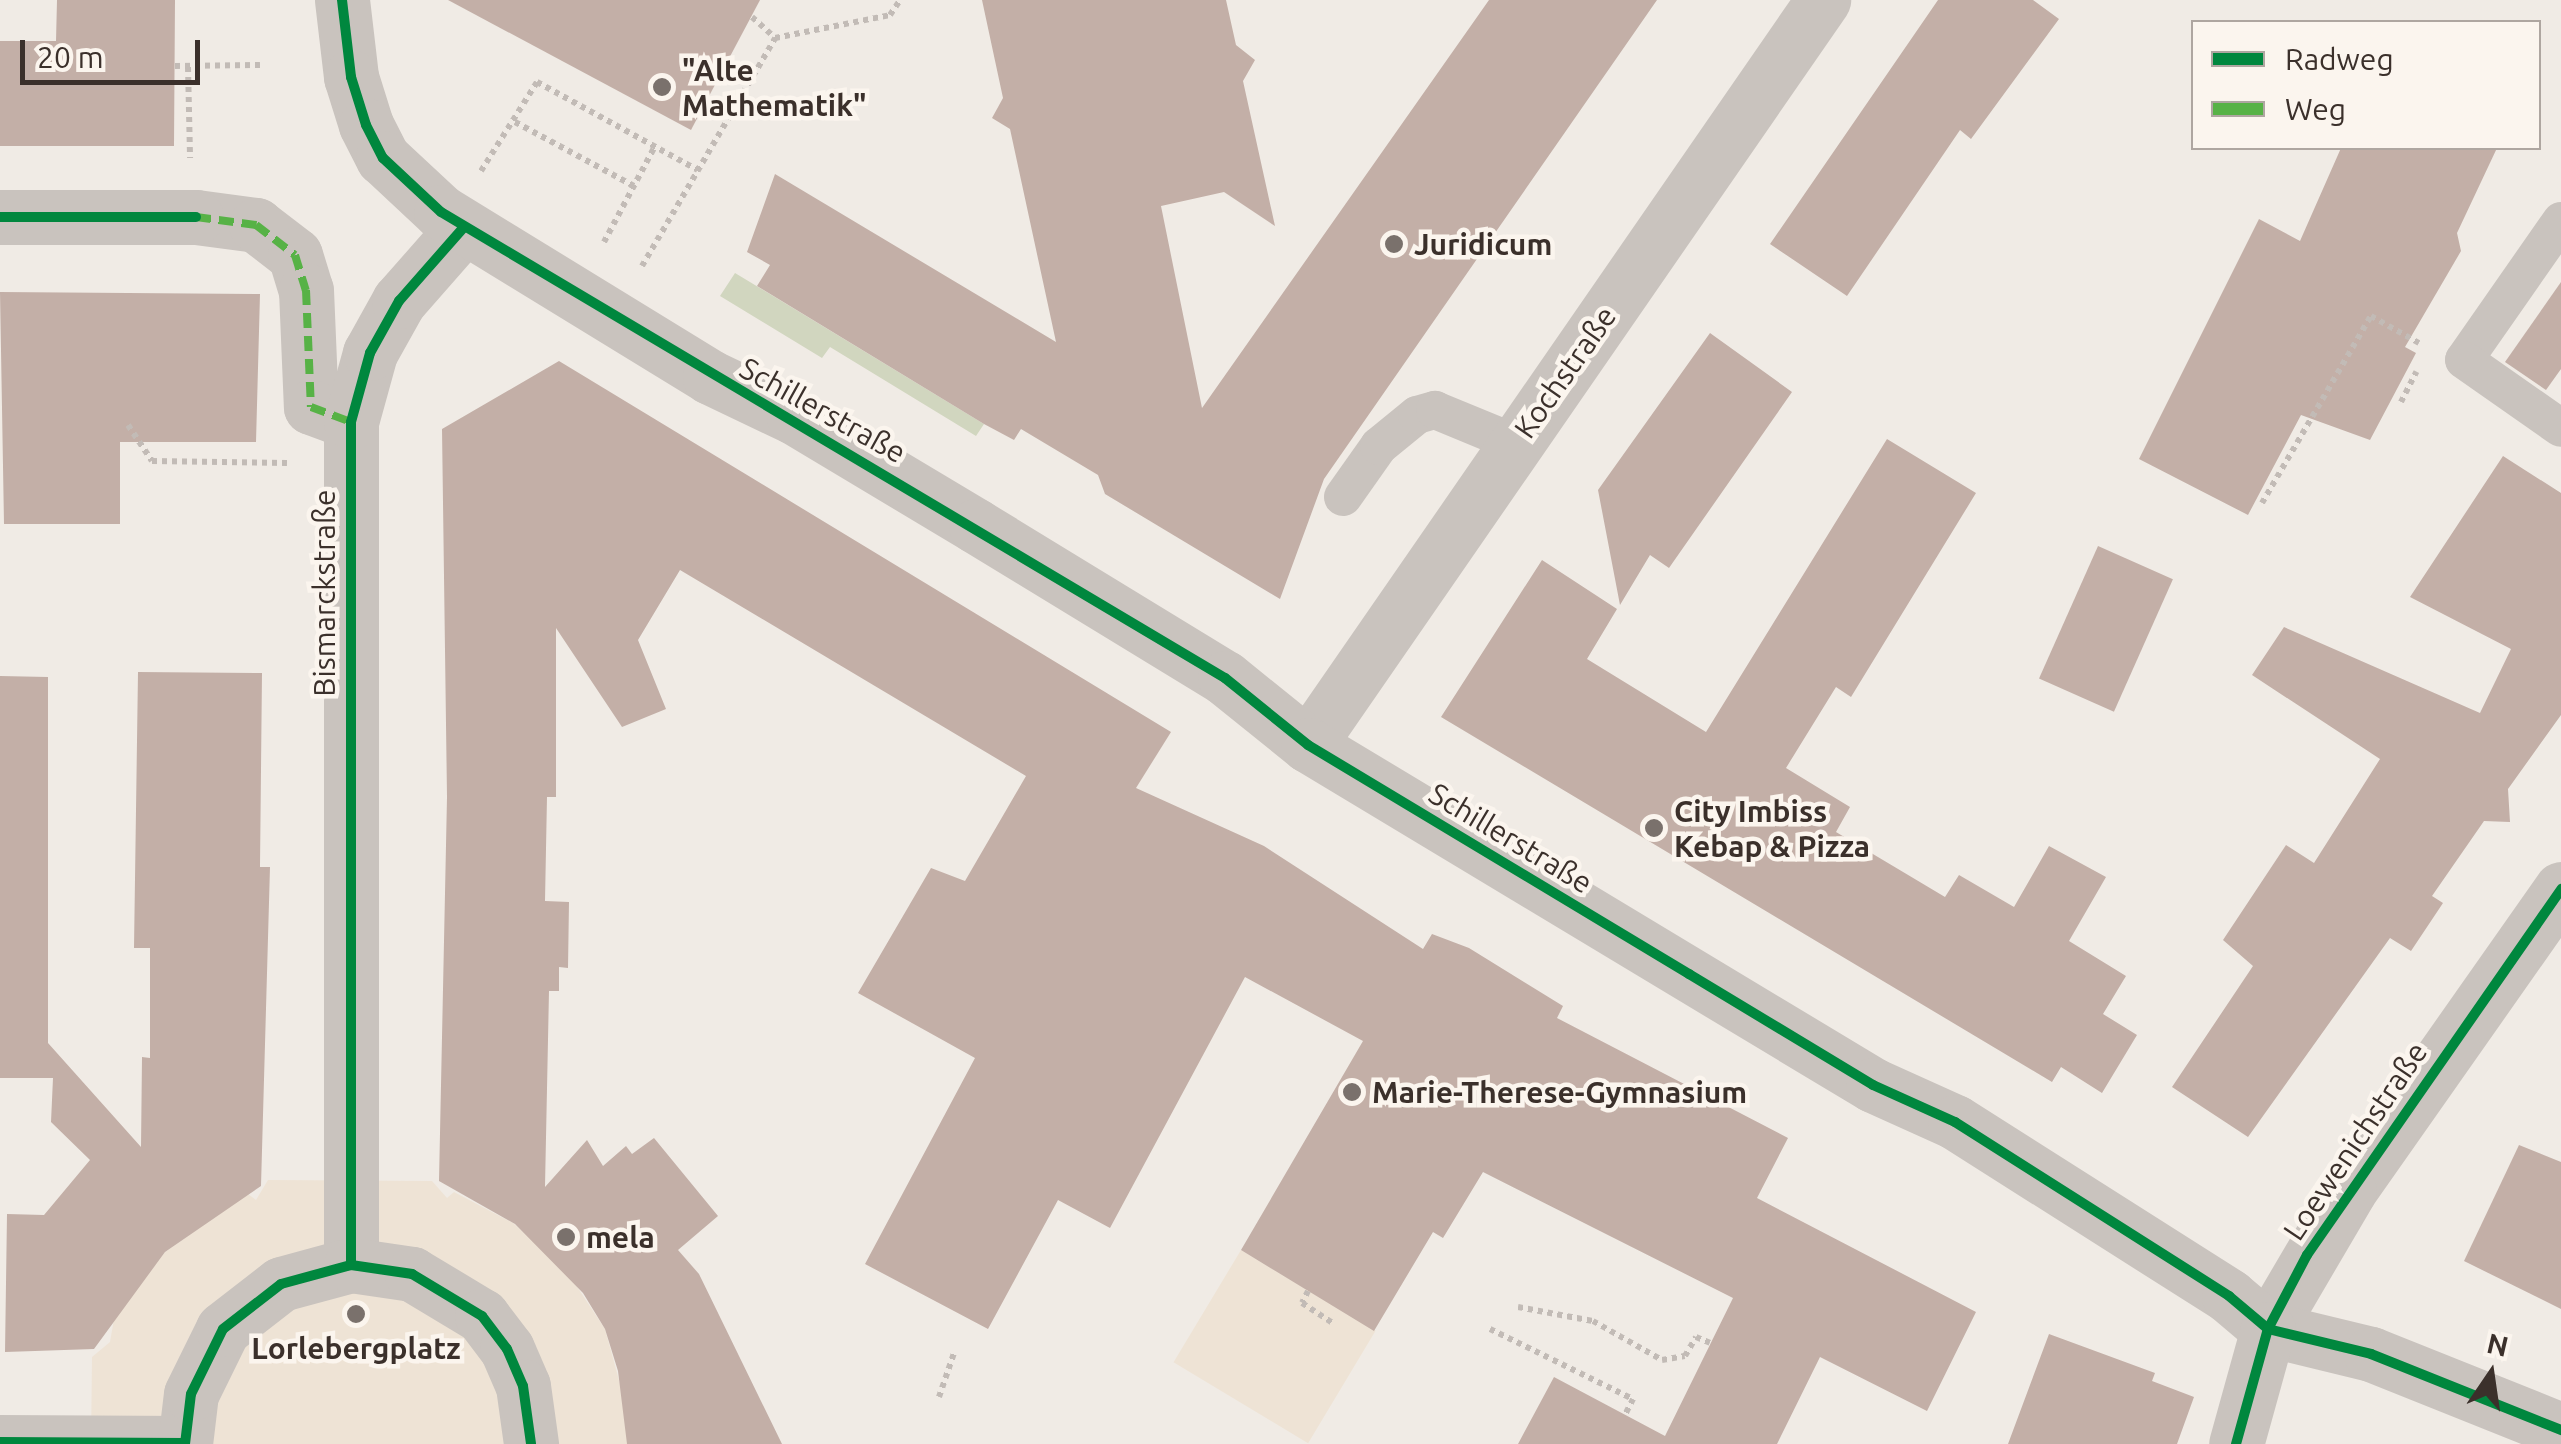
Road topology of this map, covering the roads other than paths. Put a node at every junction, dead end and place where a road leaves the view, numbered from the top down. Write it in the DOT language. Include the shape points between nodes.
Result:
graph roads {
  1 [pos="342,0"];
  2 [pos="1823,0"];
  3 [pos="0,217"];
  4 [pos="452,219"];
  5 [pos="2561,221"];
  6 [pos="2561,428"];
  7 [pos="350,444"];
  8 [pos="1515,444"];
  9 [pos="1344,497"];
  10 [pos="1308,745"];
  11 [pos="2561,889"];
  12 [pos="351,1266"];
  13 [pos="2268,1329"];
  14 [pos="2561,1430"];
  15 [pos="0,1442"];
  16 [pos="185,1443"];
  17 [pos="532,1444"];
  18 [pos="2236,1444"];
  1 -- 4 [label="street" via="351,77 366,125 383,158"];
  2 -- 8 [label="street, Kochstraße"];
  3 -- 7 [label="street" via="196,217 256,224 294,255 306,290 311,407"];
  4 -- 7 [label="street, Bismarckstraße" via="370,352"];
  4 -- 10 [label="street, Schillerstraße" via="1211,670"];
  5 -- 6 [label="lane" via="2464,360"];
  7 -- 12 [label="street, Bismarckstraße"];
  8 -- 9 [label="lane" via="1435,410 1417,415 1379,446"];
  8 -- 10 [label="street, Kochstraße"];
  10 -- 13 [label="street, Schillerstraße" via="1873,1085 1955,1122 2229,1296"];
  11 -- 13 [label="street, Loewenichstraße" via="2349,1190"];
  12 -- 16 [label="street" via="281,1284 232,1320 198,1371"];
  12 -- 17 [label="street" via="412,1274 482,1316 524,1386"];
  13 -- 14 [label="street, Schillerstraße" via="2371,1354"];
  13 -- 18 [label="street, Loewenichstraße"];
  15 -- 16 [label="street"];
}
